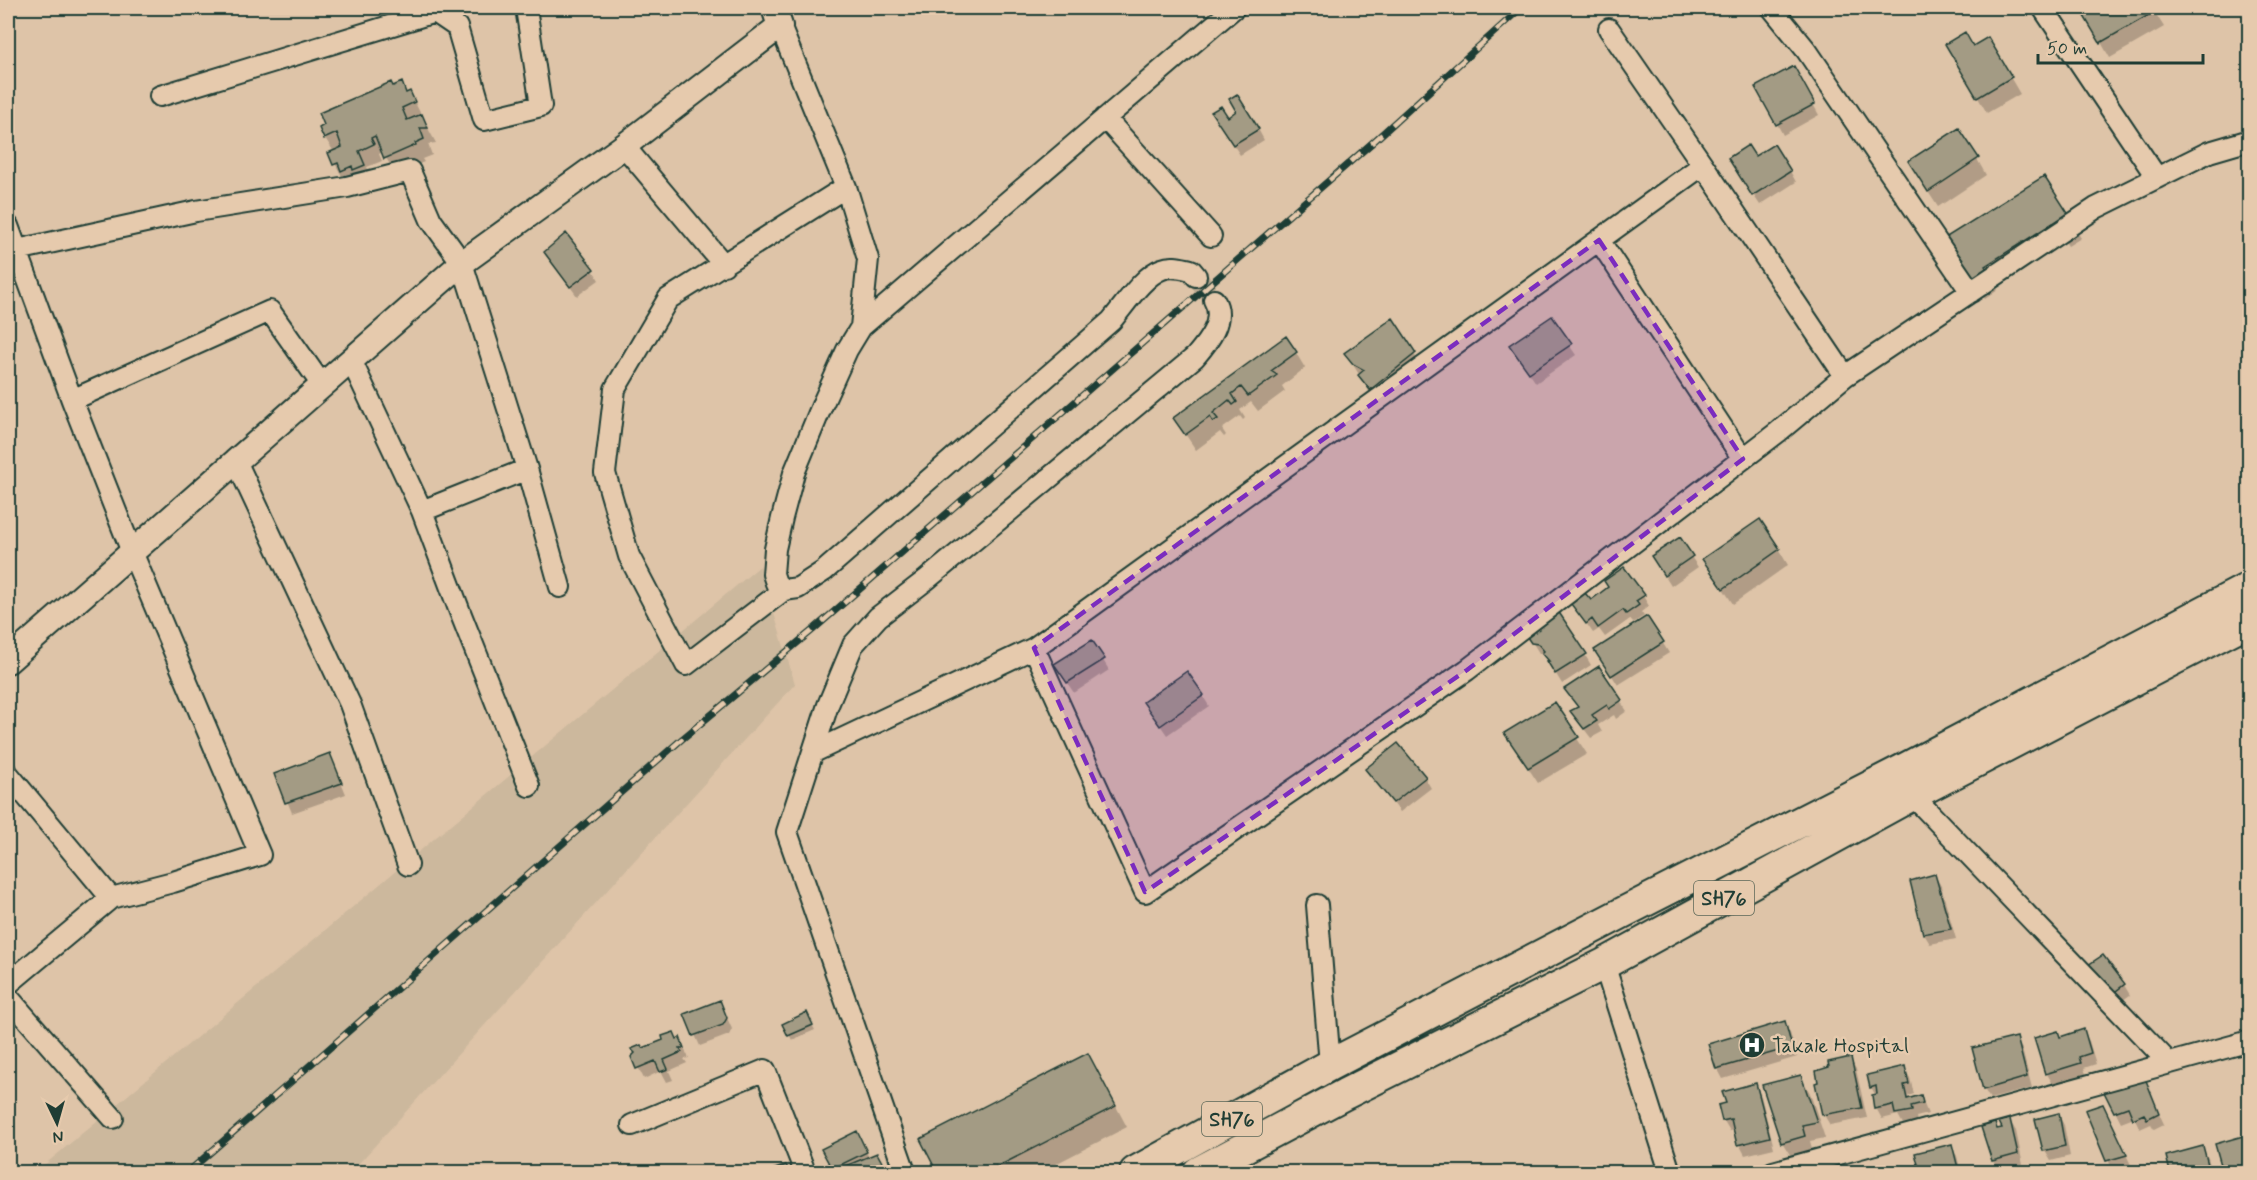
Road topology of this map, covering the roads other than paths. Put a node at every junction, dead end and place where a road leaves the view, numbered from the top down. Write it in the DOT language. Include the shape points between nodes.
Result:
graph roads {
  1 [pos="526,8"];
  2 [pos="1234,8"];
  3 [pos="1772,8"];
  4 [pos="2043,8"];
  5 [pos="777,17"];
  6 [pos="1609,29"];
  7 [pos="160,96"];
  8 [pos="1105,118"];
  9 [pos="2250,140"];
  10 [pos="624,146"];
  11 [pos="1703,165"];
  12 [pos="2157,178"];
  13 [pos="846,187"];
  14 [pos="8,226"];
  15 [pos="1212,236"];
  16 [pos="1599,240"];
  17 [pos="12,250"];
  18 [pos="462,263"];
  19 [pos="723,265"];
  20 [pos="1196,276"];
  21 [pos="1971,292"];
  22 [pos="1214,300"];
  23 [pos="861,327"];
  24 [pos="351,360"];
  25 [pos="1845,376"];
  26 [pos="322,386"];
  27 [pos="72,400"];
  28 [pos="1743,459"];
  29 [pos="236,461"];
  30 [pos="527,469"];
  31 [pos="422,511"];
  32 [pos="132,552"];
  33 [pos="560,587"];
  34 [pos="2250,587"];
  35 [pos="784,590"];
  36 [pos="2250,620"];
  37 [pos="1034,648"];
  38 [pos="8,661"];
  39 [pos="814,752"];
  40 [pos="8,774"];
  41 [pos="530,786"];
  42 [pos="1911,795"];
  43 [pos="408,865"];
  44 [pos="111,898"];
  45 [pos="1317,905"];
  46 [pos="1604,964"];
  47 [pos="8,984"];
  48 [pos="8,997"];
  49 [pos="2250,1041"];
  50 [pos="2169,1063"];
  51 [pos="1330,1065"];
  52 [pos="113,1118"];
  53 [pos="632,1125"];
  54 [pos="805,1173"];
  55 [pos="905,1173"];
  56 [pos="1135,1173"];
  57 [pos="1198,1173"];
  58 [pos="1670,1173"];
  59 [pos="1773,1173"];
  1 -- 7 [label="street" via="541,106 484,120 458,27 435,12"];
  2 -- 8 [label="street"];
  3 -- 21 [label="street" via="1807,51"];
  4 -- 12 [label="street"];
  5 -- 10 [label="street"];
  5 -- 13 [label="street"];
  6 -- 11 [label="street"];
  8 -- 15 [label="street"];
  8 -- 23 [label="street"];
  9 -- 12 [label="street" via="2209,152"];
  10 -- 18 [label="street"];
  10 -- 19 [label="street"];
  11 -- 16 [label="street"];
  11 -- 25 [label="street"];
  12 -- 21 [label="street" via="2096,208"];
  13 -- 19 [label="street"];
  13 -- 23 [label="street" via="868,259"];
  14 -- 17 [label="street"];
  16 -- 28 [label="street"];
  16 -- 37 [label="street"];
  17 -- 18 [label="street" via="196,211 346,187 410,171 431,220"];
  17 -- 27 [label="street"];
  18 -- 24 [label="street"];
  18 -- 30 [label="street"];
  19 -- 35 [label="street" via="668,299 615,390 605,473 629,556 686,665"];
  20 -- 35 [label="street" via="1191,270 1173,266 1160,269 1111,321 824,571 798,588"];
  21 -- 25 [label="street"];
  22 -- 39 [label="street" via="1218,318 1210,339 1195,357 878,617 853,645"];
  23 -- 35 [label="street" via="847,350 794,473 775,549 773,574"];
  24 -- 26 [label="street"];
  24 -- 31 [label="street"];
  25 -- 28 [label="street"];
  26 -- 27 [label="street" via="270,311"];
  26 -- 29 [label="street"];
  27 -- 32 [label="street"];
  28 -- 37 [label="street" via="1467,670 1145,892"];
  29 -- 32 [label="street"];
  29 -- 43 [label="street" via="350,704"];
  30 -- 31 [label="street"];
  30 -- 33 [label="street"];
  31 -- 41 [label="street"];
  32 -- 38 [label="street"];
  32 -- 44 [label="street" via="260,855"];
  34 -- 51 [label="main road, SH76"];
  36 -- 42 [label="main road, SH76"];
  37 -- 39 [label="street"];
  39 -- 55 [label="street" via="786,832"];
  40 -- 44 [label="street"];
  42 -- 46 [label="main road, SH76"];
  42 -- 50 [label="street"];
  44 -- 47 [label="street"];
  45 -- 51 [label="street"];
  46 -- 57 [label="main road, SH76"];
  46 -- 58 [label="street"];
  48 -- 52 [label="street"];
  49 -- 50 [label="street"];
  50 -- 59 [label="street"];
  51 -- 56 [label="main road, SH76"];
  53 -- 54 [label="street" via="765,1070"];
}
